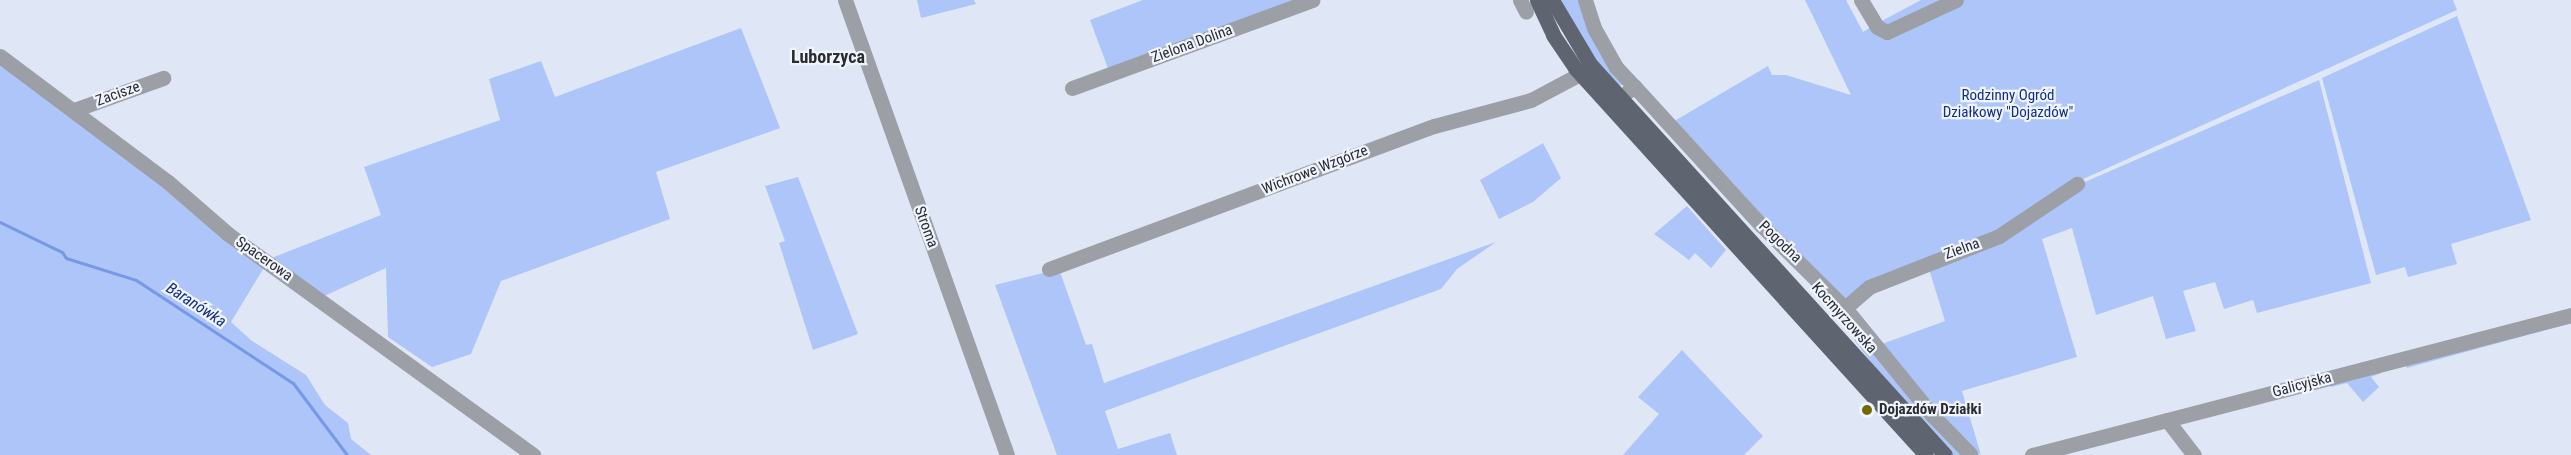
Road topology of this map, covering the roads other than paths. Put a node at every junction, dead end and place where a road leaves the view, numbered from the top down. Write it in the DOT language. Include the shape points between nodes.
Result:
graph roads {
  1 [pos="845,0"];
  2 [pos="1312,0"];
  3 [pos="1537,0"];
  4 [pos="1552,0"];
  5 [pos="1585,0"];
  6 [pos="1861,0"];
  7 [pos="1956,0"];
  8 [pos="0,56"];
  9 [pos="1580,74"];
  10 [pos="163,78"];
  11 [pos="1634,86"];
  12 [pos="1072,88"];
  13 [pos="1619,97"];
  14 [pos="74,110"];
  15 [pos="2077,184"];
  16 [pos="1712,209"];
  17 [pos="1049,269"];
  18 [pos="1845,308"];
  19 [pos="2571,315"];
  20 [pos="2167,420"];
  21 [pos="533,455"];
  22 [pos="1007,455"];
  23 [pos="1926,455"];
  24 [pos="1944,455"];
  25 [pos="1971,455"];
  26 [pos="2032,455"];
  27 [pos="2194,455"];
  1 -- 22 [label="street, Stroma"];
  2 -- 12 [label="street, Zielona Dolina"];
  3 -- 9 [label="main road" via="1553,35"];
  4 -- 13 [label="main road" via="1572,39"];
  5 -- 11 [label="street, Pogodna" via="1594,28 1616,67"];
  6 -- 7 [label="street" via="1876,27 1887,32"];
  8 -- 14 [label="street, Spacerowa"];
  9 -- 16 [label="main road"];
  9 -- 17 [label="street, Wichrowe Wzgórze" via="1531,100 1434,126"];
  10 -- 14 [label="street, Zacisze"];
  11 -- 13 [label="street"];
  11 -- 18 [label="street, Pogodna" via="1761,225"];
  13 -- 16 [label="main road"];
  14 -- 21 [label="street, Spacerowa" via="228,234"];
  15 -- 18 [label="street, Zielna" via="1999,236 1869,287"];
  16 -- 23 [label="main road, Kocmyrzowska"];
  16 -- 24 [label="main road, Kocmyrzowska"];
  18 -- 25 [label="street, Pogodna" via="1933,416"];
  19 -- 20 [label="street, Galicyjska"];
  20 -- 26 [label="street, Galicyjska"];
  20 -- 27 [label="street"];
}
